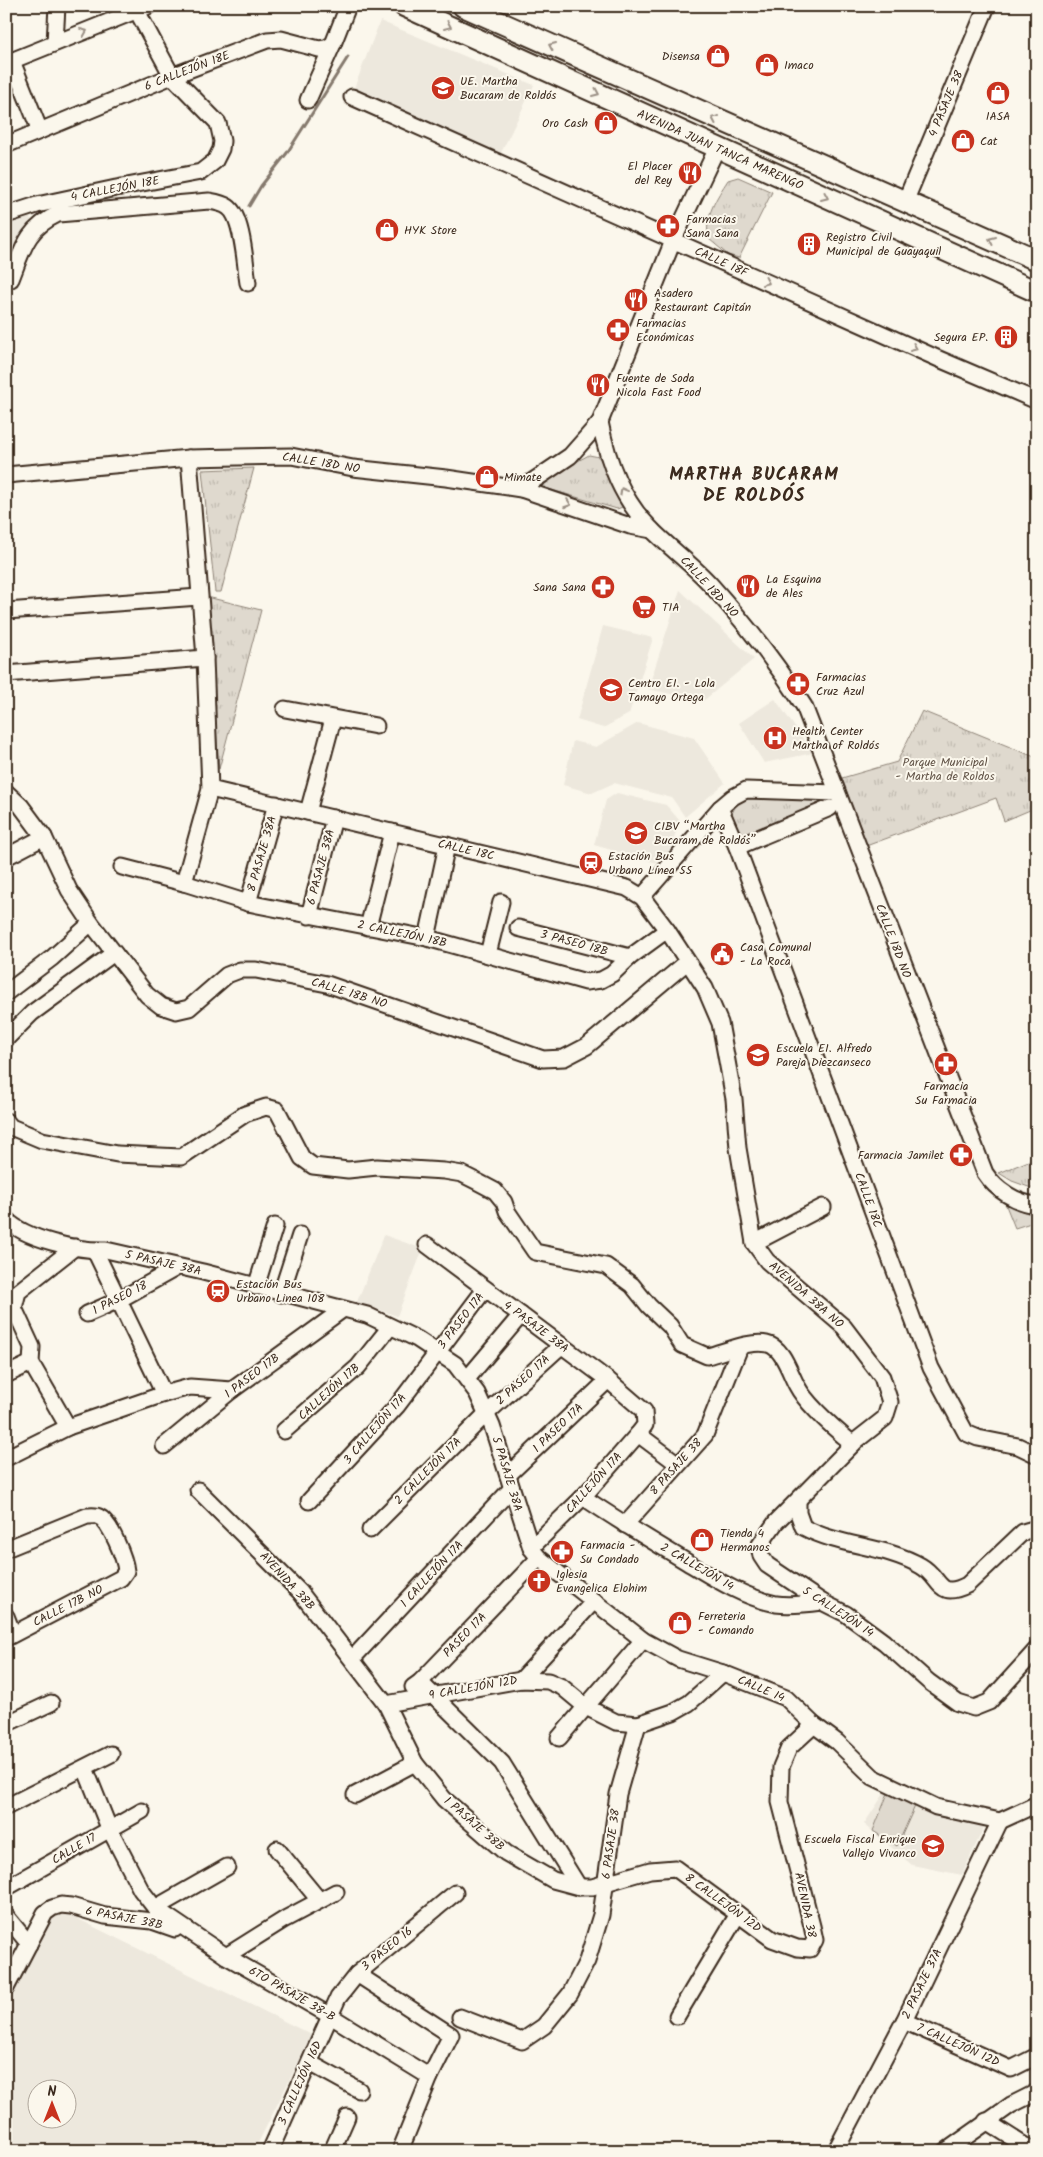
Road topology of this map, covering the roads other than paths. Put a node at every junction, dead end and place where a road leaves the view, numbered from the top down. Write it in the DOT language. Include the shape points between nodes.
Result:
graph roads {
  1 [pos="56,6"];
  2 [pos="348,6"];
  3 [pos="404,6"];
  4 [pos="463,6"];
  5 [pos="987,6"];
  6 [pos="141,8"];
  7 [pos="55,43"];
  8 [pos="333,44"];
  9 [pos="9,62"];
  10 [pos="172,76"];
  11 [pos="352,97"];
  12 [pos="308,100"];
  13 [pos="40,131"];
  14 [pos="6,145"];
  15 [pos="717,148"];
  16 [pos="116,188"];
  17 [pos="876,190"];
  18 [pos="905,202"];
  19 [pos="37,205"];
  20 [pos="118,208"];
  21 [pos="6,215"];
  22 [pos="43,221"];
  23 [pos="673,241"];
  24 [pos="1037,260"];
  25 [pos="11,279"];
  26 [pos="248,283"];
  27 [pos="1037,292"];
  28 [pos="1037,400"];
  29 [pos="600,422"];
  30 [pos="189,458"];
  31 [pos="6,475"];
  32 [pos="521,489"];
  33 [pos="652,530"];
  34 [pos="199,596"];
  35 [pos="6,611"];
  36 [pos="205,658"];
  37 [pos="6,674"];
  38 [pos="285,709"];
  39 [pos="333,719"];
  40 [pos="376,726"];
  41 [pos="210,789"];
  42 [pos="6,792"];
  43 [pos="836,793"];
  44 [pos="276,804"];
  45 [pos="720,808"];
  46 [pos="830,808"];
  47 [pos="308,812"];
  48 [pos="334,818"];
  49 [pos="392,832"];
  50 [pos="44,837"];
  51 [pos="447,845"];
  52 [pos="737,846"];
  53 [pos="6,857"];
  54 [pos="122,867"];
  55 [pos="184,883"];
  56 [pos="642,897"];
  57 [pos="501,902"];
  58 [pos="248,904"];
  59 [pos="308,916"];
  60 [pos="91,923"];
  61 [pos="368,926"];
  62 [pos="518,928"];
  63 [pos="667,930"];
  64 [pos="427,938"];
  65 [pos="114,953"];
  66 [pos="488,954"];
  67 [pos="630,957"];
  68 [pos="688,962"];
  69 [pos="6,993"];
  70 [pos="6,1039"];
  71 [pos="6,1121"];
  72 [pos="1031,1204"];
  73 [pos="823,1207"];
  74 [pos="6,1219"];
  75 [pos="275,1226"];
  76 [pos="300,1235"];
  77 [pos="754,1243"];
  78 [pos="427,1245"];
  79 [pos="75,1247"];
  80 [pos="95,1250"];
  81 [pos="178,1267"];
  82 [pos="256,1287"];
  83 [pos="486,1290"];
  84 [pos="281,1294"];
  85 [pos="119,1300"];
  86 [pos="342,1310"];
  87 [pos="87,1314"];
  88 [pos="521,1315"];
  89 [pos="390,1327"];
  90 [pos="561,1346"];
  91 [pos="740,1347"];
  92 [pos="436,1352"];
  93 [pos="31,1363"];
  94 [pos="6,1375"];
  95 [pos="467,1378"];
  96 [pos="608,1380"];
  97 [pos="232,1390"];
  98 [pos="164,1394"];
  99 [pos="644,1412"];
  100 [pos="486,1414"];
  101 [pos="68,1427"];
  102 [pos="284,1432"];
  103 [pos="638,1434"];
  104 [pos="853,1444"];
  105 [pos="164,1446"];
  106 [pos="1037,1455"];
  107 [pos="6,1458"];
  108 [pos="678,1464"];
  109 [pos="509,1482"];
  110 [pos="198,1490"];
  111 [pos="584,1497"];
  112 [pos="798,1500"];
  113 [pos="309,1501"];
  114 [pos="625,1525"];
  115 [pos="1037,1528"];
  116 [pos="370,1530"];
  117 [pos="6,1549"];
  118 [pos="535,1553"];
  119 [pos="594,1601"];
  120 [pos="822,1602"];
  121 [pos="6,1616"];
  122 [pos="10,1636"];
  123 [pos="643,1640"];
  124 [pos="1037,1649"];
  125 [pos="353,1658"];
  126 [pos="723,1673"];
  127 [pos="521,1680"];
  128 [pos="420,1682"];
  129 [pos="432,1696"];
  130 [pos="51,1702"];
  131 [pos="386,1704"];
  132 [pos="586,1707"];
  133 [pos="6,1724"];
  134 [pos="638,1724"];
  135 [pos="814,1725"];
  136 [pos="559,1738"];
  137 [pos="110,1754"];
  138 [pos="415,1763"];
  139 [pos="84,1768"];
  140 [pos="356,1795"];
  141 [pos="1037,1804"];
  142 [pos="6,1807"];
  143 [pos="142,1811"];
  144 [pos="1000,1821"];
  145 [pos="110,1828"];
  146 [pos="277,1849"];
  147 [pos="227,1867"];
  148 [pos="605,1883"];
  149 [pos="579,1887"];
  150 [pos="6,1888"];
  151 [pos="336,1892"];
  152 [pos="455,1893"];
  153 [pos="319,1900"];
  154 [pos="155,1908"];
  155 [pos="738,1914"];
  156 [pos="6,1916"];
  157 [pos="203,1940"];
  158 [pos="29,1944"];
  159 [pos="810,1949"];
  160 [pos="226,1956"];
  161 [pos="12,1968"];
  162 [pos="356,1974"];
  163 [pos="6,1988"];
  164 [pos="329,2015"];
  165 [pos="677,2016"];
  166 [pos="460,2017"];
  167 [pos="904,2021"];
  168 [pos="1037,2056"];
  169 [pos="310,2063"];
  170 [pos="430,2077"];
  171 [pos="359,2090"];
  172 [pos="1037,2092"];
  173 [pos="346,2117"];
  174 [pos="986,2121"];
  175 [pos="838,2146"];
  176 [pos="270,2151"];
  177 [pos="332,2151"];
  178 [pos="400,2151"];
  179 [pos="946,2151"];
  180 [pos="1034,2151"];
  1 -- 7 [label="street"];
  2 -- 8 [label="street"];
  3 -- 15 [label="main road, AVENIDA JUAN TANCA MARENGO, one-way"];
  17 -- 4 [label="main road, AVENIDA JUAN TANCA MARENGO, one-way"];
  5 -- 18 [label="street, 4 PASAJE 38"];
  7 -- 6 [label="street, one-way"];
  6 -- 10 [label="street"];
  7 -- 9 [label="street"];
  8 -- 10 [label="street, 6 CALLEJÓN 18E" via="319,48 281,39 267,40"];
  8 -- 12 [label="street"];
  9 -- 13 [label="street"];
  10 -- 13 [label="street, 6 CALLEJÓN 18E"];
  10 -- 16 [label="street, 4 CALLEJÓN 18E" via="218,123 222,141 219,155 202,172"];
  11 -- 23 [label="street, CALLE 18F"];
  13 -- 14 [label="street, 6 CALLEJÓN 18E"];
  15 -- 17 [label="main road" via="725,138 732,139 846,185"];
  15 -- 23 [label="street"];
  15 -- 27 [label="main road, AVENIDA JUAN TANCA MARENGO, one-way"];
  16 -- 19 [label="street, 4 CALLEJÓN 18E"];
  16 -- 20 [label="street"];
  17 -- 18 [label="main road, AVENIDA JUAN TANCA MARENGO"];
  24 -- 18 [label="main road, AVENIDA JUAN TANCA MARENGO, one-way"];
  19 -- 21 [label="street, 4 CALLEJÓN 18E"];
  19 -- 22 [label="street"];
  20 -- 22 [label="street" via="58,214"];
  20 -- 26 [label="street" via="209,201 228,207 238,223"];
  22 -- 25 [label="street" via="31,233"];
  23 -- 28 [label="street, CALLE 18F, one-way"];
  23 -- 29 [label="street"];
  29 -- 32 [label="street" via="570,456"];
  33 -- 29 [label="street, one-way" via="635,511 611,468"];
  30 -- 31 [label="street, CALLE 18D NO"];
  30 -- 32 [label="street, CALLE 18D NO" via="291,456 353,468"];
  30 -- 34 [label="street"];
  32 -- 33 [label="street, CALLE 18D NO, one-way" via="630,526"];
  33 -- 43 [label="street, CALLE 18D NO" via="713,587 789,683 804,706"];
  34 -- 35 [label="street"];
  34 -- 36 [label="street"];
  36 -- 37 [label="street"];
  36 -- 41 [label="street"];
  38 -- 39 [label="street"];
  39 -- 40 [label="street"];
  39 -- 47 [label="street"];
  41 -- 44 [label="street, CALLE 18C"];
  41 -- 55 [label="street"];
  42 -- 50 [label="street, CALLE 18B NO"];
  43 -- 45 [label="street" via="746,790"];
  43 -- 72 [label="street, CALLE 18D NO" via="984,1173 993,1186"];
  44 -- 47 [label="street, CALLE 18C"];
  44 -- 58 [label="street, 8 PASAJE 38A"];
  45 -- 52 [label="street, CALLE 18C"];
  45 -- 56 [label="street"];
  46 -- 52 [label="street"];
  47 -- 48 [label="street, CALLE 18C"];
  48 -- 49 [label="street, CALLE 18C"];
  48 -- 59 [label="street, 6 PASAJE 38A"];
  49 -- 51 [label="street, CALLE 18C"];
  49 -- 61 [label="street"];
  50 -- 53 [label="street"];
  50 -- 60 [label="street, CALLE 18B NO" via="69,890"];
  51 -- 56 [label="street, CALLE 18C" via="627,888"];
  51 -- 64 [label="street"];
  52 -- 106 [label="street, CALLE 18C" via="931,1368 966,1433 1018,1446"];
  54 -- 55 [label="street, 2 CALLEJÓN 18B"];
  55 -- 58 [label="street, 2 CALLEJÓN 18B"];
  56 -- 63 [label="street, CALLE 18C"];
  57 -- 66 [label="street"];
  58 -- 59 [label="street, 2 CALLEJÓN 18B"];
  59 -- 61 [label="street, 2 CALLEJÓN 18B"];
  60 -- 65 [label="street, CALLE 18B NO"];
  60 -- 69 [label="street"];
  61 -- 64 [label="street, 2 CALLEJÓN 18B"];
  62 -- 67 [label="street, 3 PASEO 18B"];
  63 -- 67 [label="street, 2 CALLEJÓN 18B"];
  63 -- 68 [label="street, CALLE 18C"];
  64 -- 66 [label="street, 2 CALLEJÓN 18B"];
  65 -- 68 [label="street, CALLE 18B NO" via="147,995 161,1006 176,1011 189,1008 227,975 240,970 256,970 327,984 543,1059 564,1058 587,1046"];
  65 -- 70 [label="street" via="32,1013"];
  66 -- 67 [label="street, 2 CALLEJÓN 18B" via="586,982 612,974"];
  68 -- 77 [label="street, AVENIDA 38A NO" via="705,988 720,1023"];
  71 -- 91 [label="street" via="11,1127 42,1140 117,1154 181,1156 245,1114 266,1107 277,1110 302,1158 313,1166 462,1174 495,1191 536,1252 606,1266 628,1281 670,1326 682,1345 707,1356"];
  73 -- 77 [label="street"];
  74 -- 79 [label="street, 5 PASAJE 38A" via="45,1241"];
  75 -- 82 [label="street"];
  76 -- 84 [label="street"];
  77 -- 104 [label="street, AVENIDA 38A NO" via="766,1261 844,1327 882,1377 890,1402 885,1418"];
  78 -- 83 [label="street, 4 PASAJE 38A"];
  79 -- 80 [label="street, 5 PASAJE 38A"];
  79 -- 93 [label="street" via="18,1292 14,1308 32,1347"];
  80 -- 81 [label="street, 5 PASAJE 38A"];
  80 -- 85 [label="street"];
  81 -- 82 [label="street, 5 PASAJE 38A"];
  81 -- 85 [label="street, 1 PASEO 18"];
  82 -- 84 [label="street, 5 PASAJE 38A"];
  83 -- 88 [label="street, 4 PASAJE 38A"];
  83 -- 92 [label="street, 3 PASEO 17A"];
  84 -- 86 [label="street, 5 PASAJE 38A"];
  85 -- 87 [label="street, 1 PASEO 18"];
  85 -- 98 [label="street"];
  86 -- 89 [label="street, 5 PASAJE 38A" via="367,1316"];
  86 -- 97 [label="street, 1 PASEO 17B"];
  88 -- 90 [label="street, 4 PASAJE 38A"];
  88 -- 95 [label="street"];
  89 -- 92 [label="street, 5 PASAJE 38A"];
  89 -- 102 [label="street, CALLEJÓN 17B" via="358,1367"];
  90 -- 96 [label="street, 4 PASAJE 38A"];
  90 -- 100 [label="street, 2 PASEO 17A"];
  91 -- 104 [label="street" via="754,1342 769,1344 786,1361 797,1388"];
  91 -- 108 [label="street, 8 PASAJE 38" via="705,1435"];
  92 -- 95 [label="street, 5 PASAJE 38A" via="455,1364"];
  92 -- 113 [label="street, 3 CALLEJÓN 17A" via="397,1406"];
  93 -- 94 [label="street"];
  93 -- 101 [label="street"];
  95 -- 100 [label="street, 5 PASAJE 38A"];
  96 -- 99 [label="street, 4 PASAJE 38A"];
  96 -- 109 [label="street, 1 PASEO 17A"];
  97 -- 98 [label="street" via="190,1387"];
  97 -- 105 [label="street, 1 PASEO 17B"];
  98 -- 101 [label="street"];
  99 -- 103 [label="street, CALLEJÓN 17A" via="645,1425"];
  100 -- 109 [label="street, 5 PASAJE 38A"];
  100 -- 116 [label="street, 2 CALLEJÓN 17A"];
  101 -- 107 [label="street"];
  103 -- 108 [label="street"];
  103 -- 111 [label="street, CALLEJÓN 17A"];
  104 -- 112 [label="street, AVENIDA 38A NO"];
  108 -- 114 [label="street, 8 PASAJE 38"];
  109 -- 118 [label="street, 5 PASAJE 38A"];
  109 -- 125 [label="street, 1 CALLEJÓN 17A"];
  110 -- 125 [label="street, AVENIDA 38B" via="300,1592"];
  111 -- 114 [label="street, 2 CALLEJÓN 14"];
  111 -- 118 [label="street, CALLEJÓN 17A"];
  112 -- 115 [label="street" via="798,1513 804,1527 831,1539 898,1556 922,1566 942,1588 949,1591 967,1585 1023,1532"];
  112 -- 120 [label="street, 5 CALLEJÓN 14" via="763,1538 759,1546 760,1556 766,1565"];
  114 -- 120 [label="street, 2 CALLEJÓN 14" via="754,1598 787,1604"];
  117 -- 122 [label="street, CALLE 17B NO" via="87,1516 99,1516 107,1523 126,1562 126,1571 121,1578"];
  118 -- 119 [label="street, CALLE 14"];
  118 -- 128 [label="street, PASEO 17A"];
  119 -- 123 [label="street, CALLE 14"];
  119 -- 127 [label="street"];
  120 -- 124 [label="street, 5 CALLEJÓN 14" via="846,1614 884,1642 958,1703 974,1708 989,1702"];
  121 -- 122 [label="street"];
  123 -- 126 [label="street, CALLE 14" via="678,1659"];
  123 -- 132 [label="street"];
  125 -- 131 [label="street, AVENIDA 38B"];
  126 -- 134 [label="street" via="689,1703"];
  126 -- 135 [label="street, CALLE 14" via="786,1698"];
  127 -- 129 [label="street, 9 CALLEJÓN 12D"];
  127 -- 132 [label="street, 9 CALLEJÓN 12D" via="548,1681"];
  128 -- 129 [label="street"];
  128 -- 131 [label="street, PASEO 17A"];
  129 -- 131 [label="street, 9 CALLEJÓN 12D"];
  129 -- 149 [label="street" via="502,1763"];
  130 -- 133 [label="street"];
  131 -- 138 [label="street, 1 PASAJE 38B"];
  132 -- 134 [label="street, 9 CALLEJÓN 12D" via="616,1722"];
  132 -- 136 [label="street"];
  134 -- 148 [label="street, 6 PASAJE 38" via="618,1794"];
  135 -- 144 [label="street, CALLE 14" via="873,1776 936,1807"];
  135 -- 159 [label="street, AVENIDA 38" via="789,1748 781,1767 780,1802 815,1940"];
  137 -- 139 [label="street"];
  138 -- 140 [label="street"];
  138 -- 149 [label="street, 1 PASAJE 38B" via="444,1799 506,1853 553,1880"];
  139 -- 142 [label="street"];
  139 -- 145 [label="street, 6TO PASAJE 38-B"];
  141 -- 144 [label="street"];
  143 -- 145 [label="street, CALLE 17"];
  144 -- 167 [label="street, 2 PASAJE 37A"];
  145 -- 150 [label="street, CALLE 17"];
  145 -- 154 [label="street, 6TO PASAJE 38-B" via="141,1890"];
  146 -- 153 [label="street"];
  147 -- 154 [label="street"];
  148 -- 149 [label="street, 1 PASAJE 38B"];
  148 -- 155 [label="street, 8 CALLEJÓN 12D" via="650,1870 675,1868"];
  148 -- 166 [label="street, 6 PASAJE 38" via="601,1915 586,1961 570,1994 544,2026 522,2040"];
  151 -- 153 [label="street"];
  152 -- 162 [label="street, 3 PASEO 16"];
  153 -- 160 [label="street"];
  154 -- 157 [label="street, 6TO PASAJE 38-B"];
  155 -- 159 [label="street, 8 CALLEJÓN 12D" via="772,1939"];
  155 -- 165 [label="street"];
  156 -- 158 [label="street"];
  157 -- 158 [label="street, 6 PASAJE 38B" via="152,1921 105,1916 61,1905 45,1913"];
  157 -- 160 [label="street, 6TO PASAJE 38-B"];
  158 -- 161 [label="street"];
  160 -- 164 [label="street, 6TO PASAJE 38-B"];
  161 -- 163 [label="street"];
  162 -- 164 [label="street, 3 PASEO 16"];
  162 -- 170 [label="street" via="451,2035"];
  164 -- 169 [label="street, 3 CALLEJÓN 16D"];
  164 -- 170 [label="street, 6TO PASAJE 38-B"];
  167 -- 168 [label="street, 7 CALLEJÓN 12D" via="1011,2069"];
  167 -- 175 [label="street, 2 PASAJE 37A"];
  169 -- 171 [label="street"];
  169 -- 176 [label="street, 3 CALLEJÓN 16D"];
  170 -- 178 [label="street"];
  172 -- 174 [label="street"];
  173 -- 177 [label="street"];
  174 -- 179 [label="street"];
  174 -- 180 [label="street"];
}
